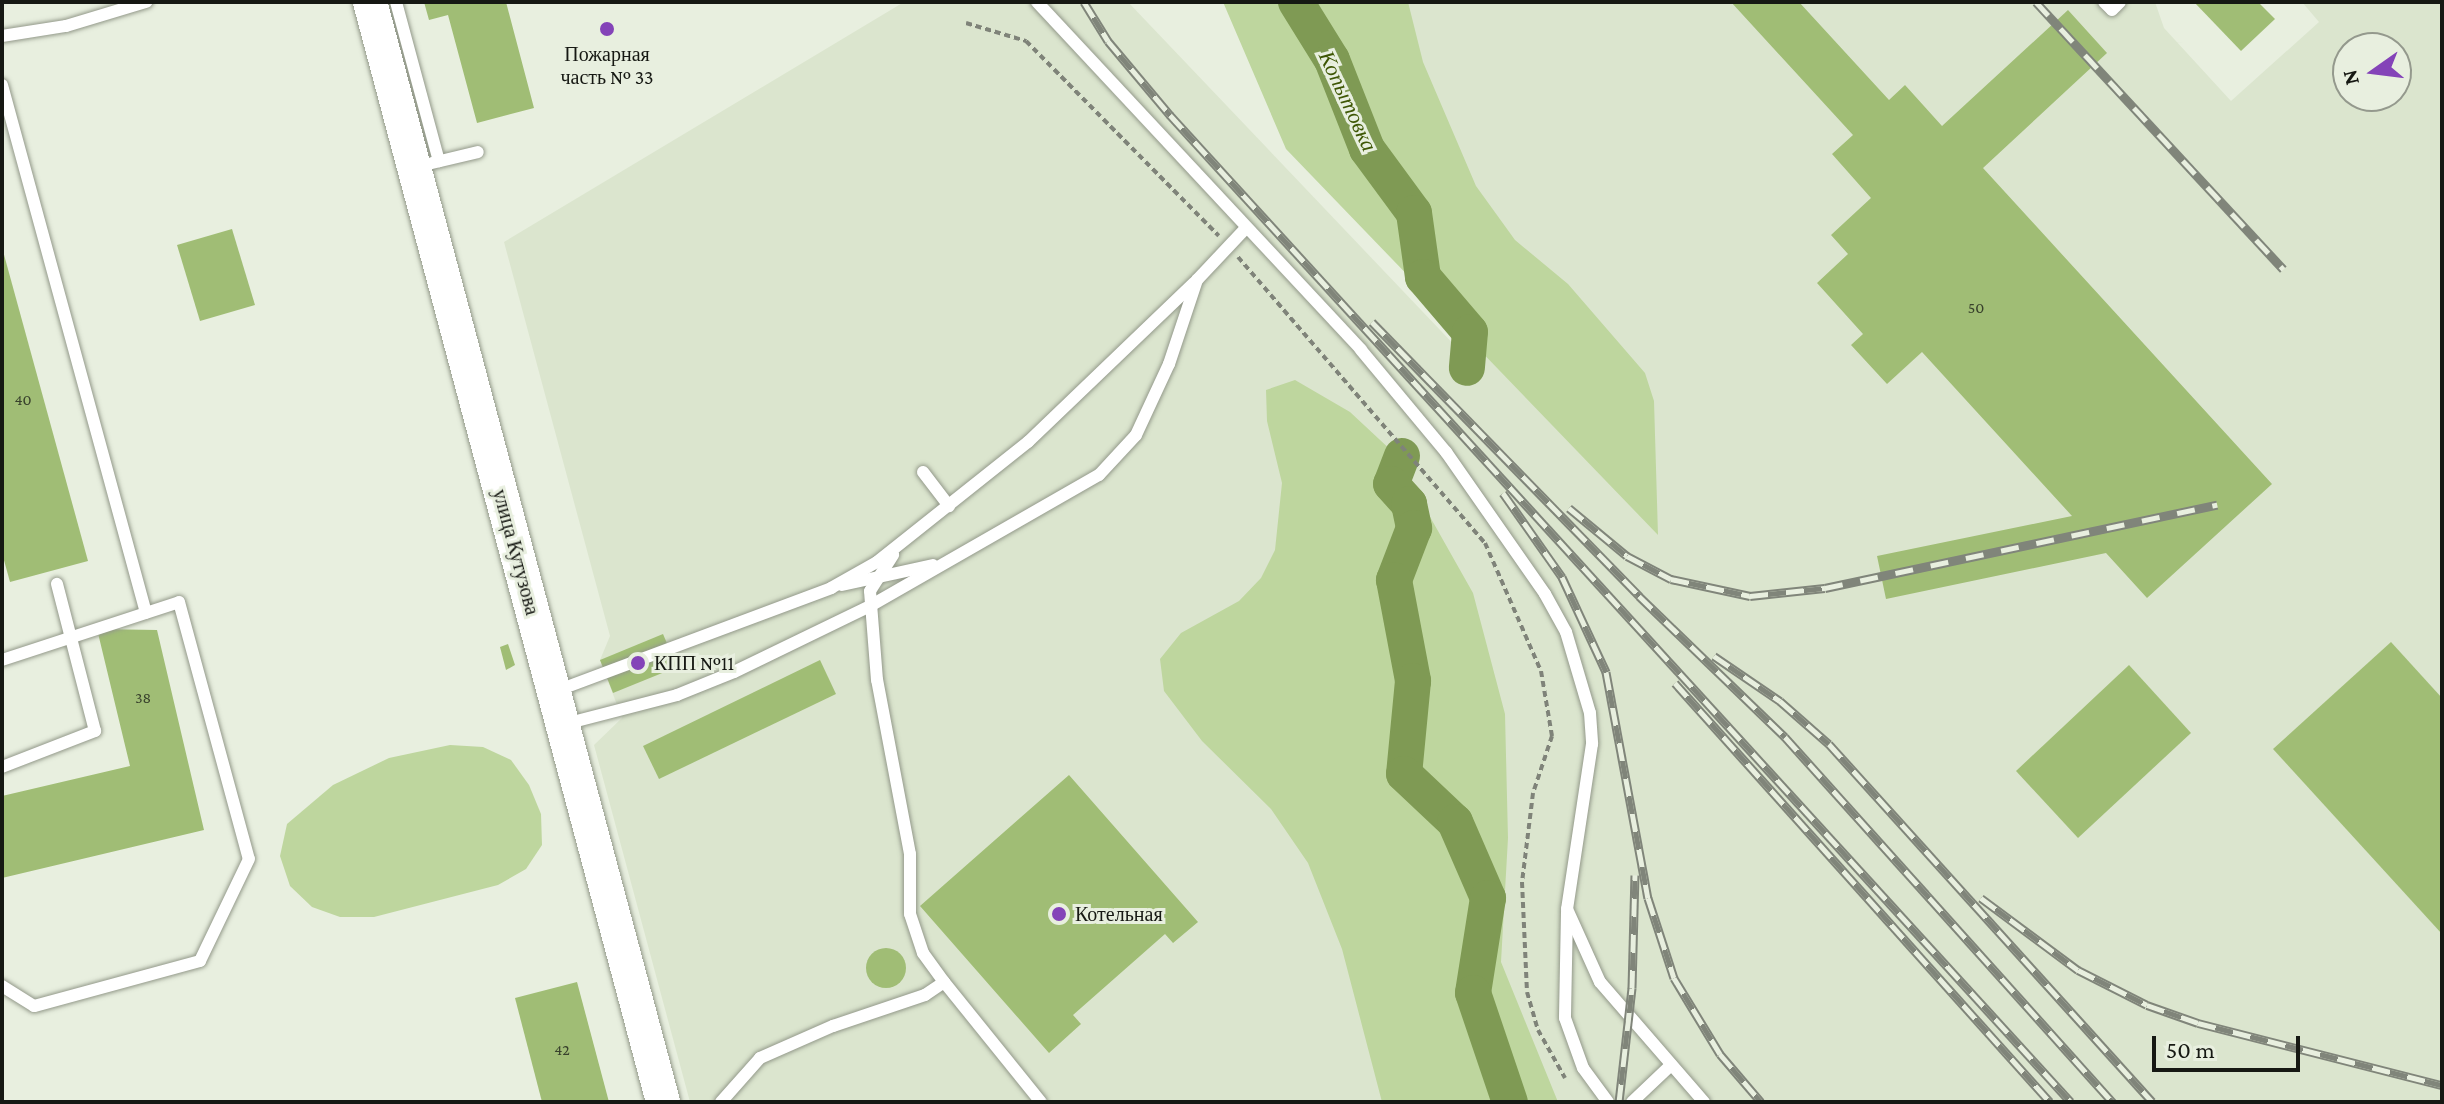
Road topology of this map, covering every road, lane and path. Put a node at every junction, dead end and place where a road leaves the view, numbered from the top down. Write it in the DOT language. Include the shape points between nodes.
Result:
graph roads {
  1 [pos="146,2"];
  2 [pos="370,2"];
  3 [pos="396,2"];
  4 [pos="1037,2"];
  5 [pos="2104,2"];
  6 [pos="2120,2"];
  7 [pos="966,23"];
  8 [pos="2,36"];
  9 [pos="2,85"];
  10 [pos="478,152"];
  11 [pos="426,164"];
  12 [pos="1245,229"];
  13 [pos="1228,246"];
  14 [pos="1197,280"];
  15 [pos="923,472"];
  16 [pos="949,506"];
  17 [pos="902,542"];
  18 [pos="945,563"];
  19 [pos="877,578"];
  20 [pos="57,584"];
  21 [pos="831,588"];
  22 [pos="870,606"];
  23 [pos="146,613"];
  24 [pos="72,637"];
  25 [pos="2,660"];
  26 [pos="553,692"];
  27 [pos="562,725"];
  28 [pos="2,767"];
  29 [pos="1567,909"];
  30 [pos="944,982"];
  31 [pos="2,986"];
  32 [pos="1671,1065"];
  33 [pos="1565,1078"];
  34 [pos="663,1102"];
  35 [pos="721,1102"];
  36 [pos="1041,1102"];
  37 [pos="1608,1102"];
  38 [pos="1632,1102"];
  39 [pos="1704,1102"];
  1 -- 8 [label="lane" via="66,26"];
  2 -- 11 [label="street, улица Кутузова"];
  3 -- 11 [label="lane"];
  4 -- 12 [label="lane"];
  5 -- 6 [label="lane" via="2112,10"];
  7 -- 13 [label="path" via="1026,41"];
  9 -- 23 [label="lane"];
  10 -- 11 [label="lane"];
  11 -- 26 [label="street, улица Кутузова"];
  12 -- 13 [label="lane"];
  12 -- 29 [label="lane" via="1361,350 1446,452 1566,632 1581,672 1592,744"];
  13 -- 14 [label="lane"];
  13 -- 33 [label="path" via="1485,543 1541,671 1552,736 1533,793 1522,882 1527,992 1538,1030"];
  14 -- 16 [label="lane" via="1028,442"];
  14 -- 18 [label="lane" via="1169,364 1125,450 1092,480"];
  15 -- 16 [label="lane"];
  16 -- 17 [label="lane"];
  17 -- 19 [label="lane"];
  17 -- 21 [label="lane"];
  18 -- 19 [label="lane"];
  18 -- 22 [label="lane"];
  19 -- 21 [label="lane"];
  19 -- 22 [label="lane"];
  20 -- 24 [label="lane"];
  21 -- 26 [label="lane"];
  22 -- 27 [label="lane" via="697,687"];
  22 -- 30 [label="lane" via="877,680 910,854 910,914 923,953"];
  23 -- 24 [label="lane"];
  23 -- 31 [label="lane" via="179,602 249,859 200,961 34,1006"];
  24 -- 25 [label="lane"];
  24 -- 28 [label="lane" via="95,731"];
  26 -- 27 [label="street, улица Кутузова"];
  27 -- 34 [label="street, улица Кутузова"];
  29 -- 32 [label="lane" via="1600,982"];
  29 -- 37 [label="lane" via="1565,1018 1583,1068"];
  30 -- 35 [label="lane" via="925,995 760,1058"];
  30 -- 36 [label="lane"];
  32 -- 38 [label="lane"];
  32 -- 39 [label="lane"];
}
